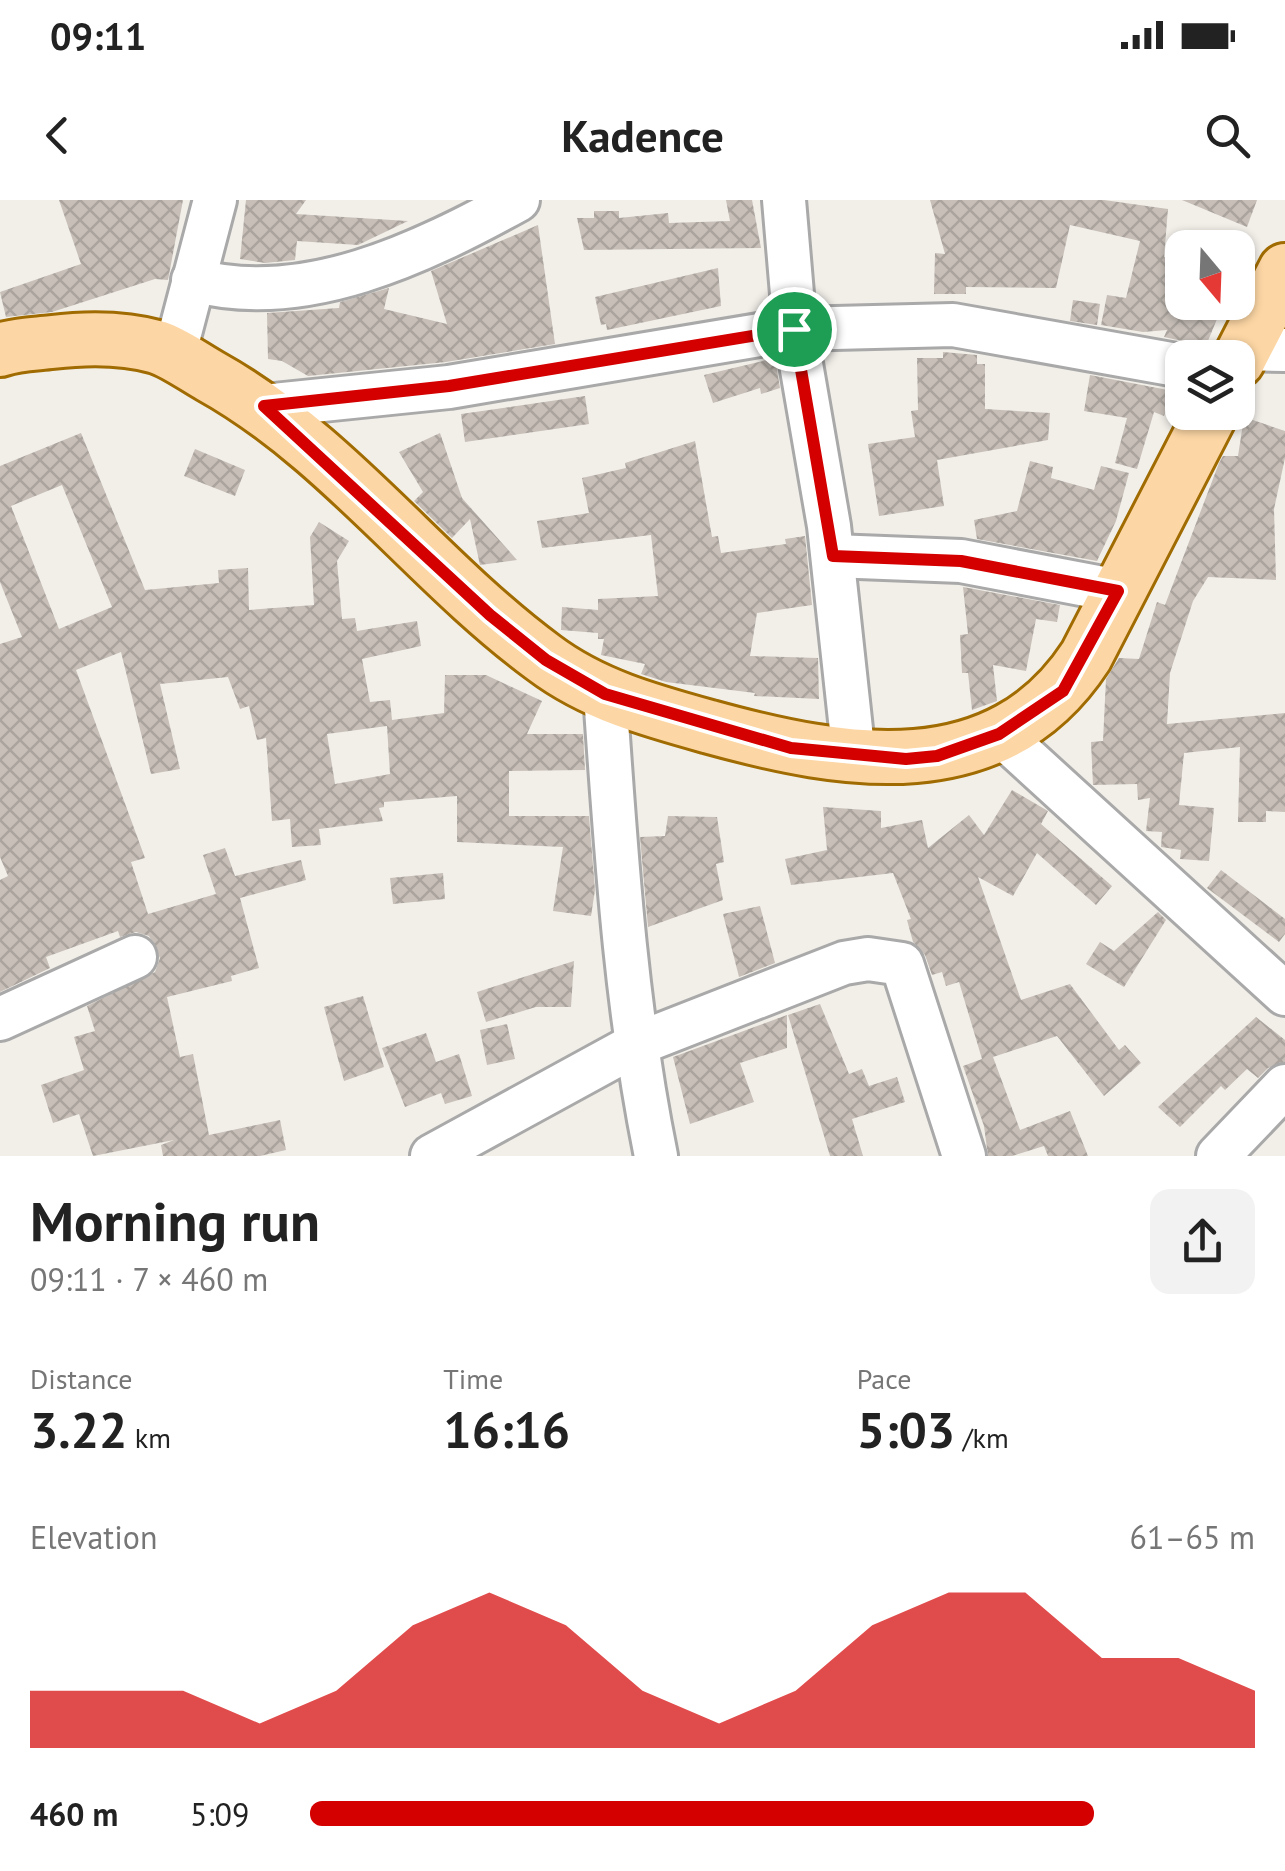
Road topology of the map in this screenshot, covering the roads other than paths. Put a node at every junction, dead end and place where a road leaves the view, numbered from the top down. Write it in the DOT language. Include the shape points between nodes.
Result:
graph roads {
  1 [pos="216,200"];
  2 [pos="518,200"];
  3 [pos="784,200"];
  4 [pos="1285,270"];
  5 [pos="192,280"];
  6 [pos="794,329"];
  7 [pos="1,346"];
  8 [pos="1255,354"];
  9 [pos="174,356"];
  10 [pos="1165,363"];
  11 [pos="264,406"];
  12 [pos="1203,430"];
  13 [pos="833,556"];
  14 [pos="1118,591"];
  15 [pos="605,694"];
  16 [pos="999,734"];
  17 [pos="854,757"];
  18 [pos="135,956"];
  19 [pos="1285,994"];
  20 [pos="0,1019"];
  21 [pos="637,1044"];
  22 [pos="1285,1086"];
  23 [pos="432,1156"];
  24 [pos="656,1156"];
  25 [pos="964,1156"];
  26 [pos="1218,1156"];
  1 -- 5 [label="street"];
  2 -- 5 [label="street" via="448,239 369,268 271,291 234,291"];
  3 -- 6 [label="street"];
  4 -- 8 [label="main road"];
  5 -- 9 [label="street"];
  6 -- 10 [label="street" via="954,325"];
  6 -- 11 [label="street" via="449,386"];
  6 -- 13 [label="street"];
  7 -- 9 [label="main road" via="82,338"];
  9 -- 11 [label="main road"];
  11 -- 15 [label="main road" via="490,615 546,660"];
  12 -- 14 [label="main road"];
  13 -- 14 [label="street" via="961,561"];
  13 -- 17 [label="street"];
  14 -- 16 [label="main road" via="1063,691"];
  15 -- 17 [label="main road" via="754,738"];
  15 -- 21 [label="street"];
  16 -- 17 [label="main road" via="937,756"];
  16 -- 19 [label="street"];
  18 -- 20 [label="street"];
  21 -- 23 [label="street"];
  21 -- 24 [label="street"];
  21 -- 25 [label="street" via="844,963 902,964"];
  22 -- 26 [label="street"];
}
